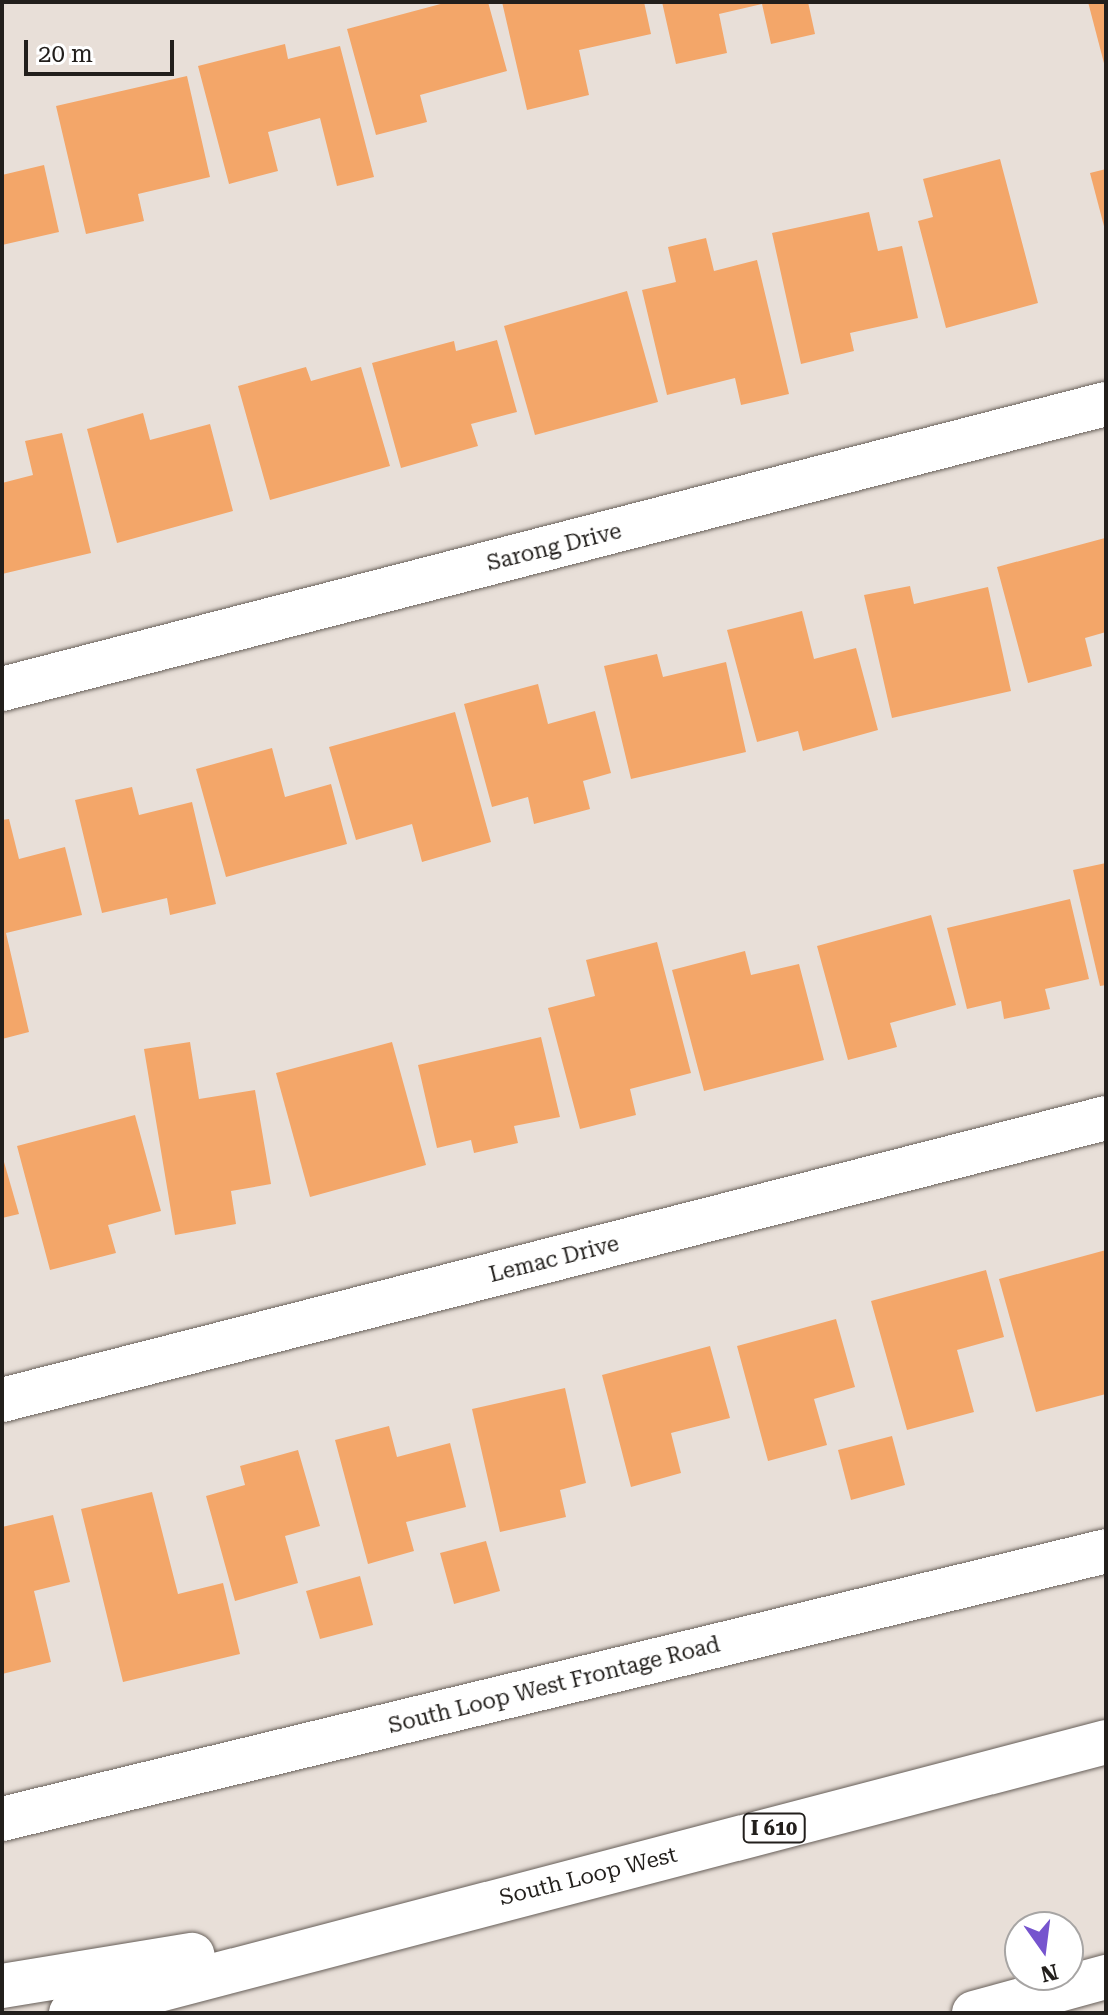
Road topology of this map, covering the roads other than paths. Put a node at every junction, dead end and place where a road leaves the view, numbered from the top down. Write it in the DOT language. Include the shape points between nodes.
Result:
graph roads {
  1 [pos="1106,404"];
  2 [pos="2,689"];
  3 [pos="1106,1118"];
  4 [pos="2,1400"];
  5 [pos="1106,1551"];
  6 [pos="1106,1742"];
  7 [pos="2,1819"];
  8 [pos="443,1913"];
  9 [pos="1106,1977"];
  10 [pos="2,1986"];
  11 [pos="71,2013"];
  12 [pos="974,2013"];
  1 -- 2 [label="main road, Sarong Drive"];
  3 -- 4 [label="main road, Lemac Drive"];
  5 -- 7 [label="main road, South Loop West Frontage Road"];
  6 -- 8 [label="main road, South Loop West / I 610"];
  8 -- 10 [label="main road"];
  8 -- 11 [label="main road, South Loop West / I 610"];
  9 -- 12 [label="main road"];
}
